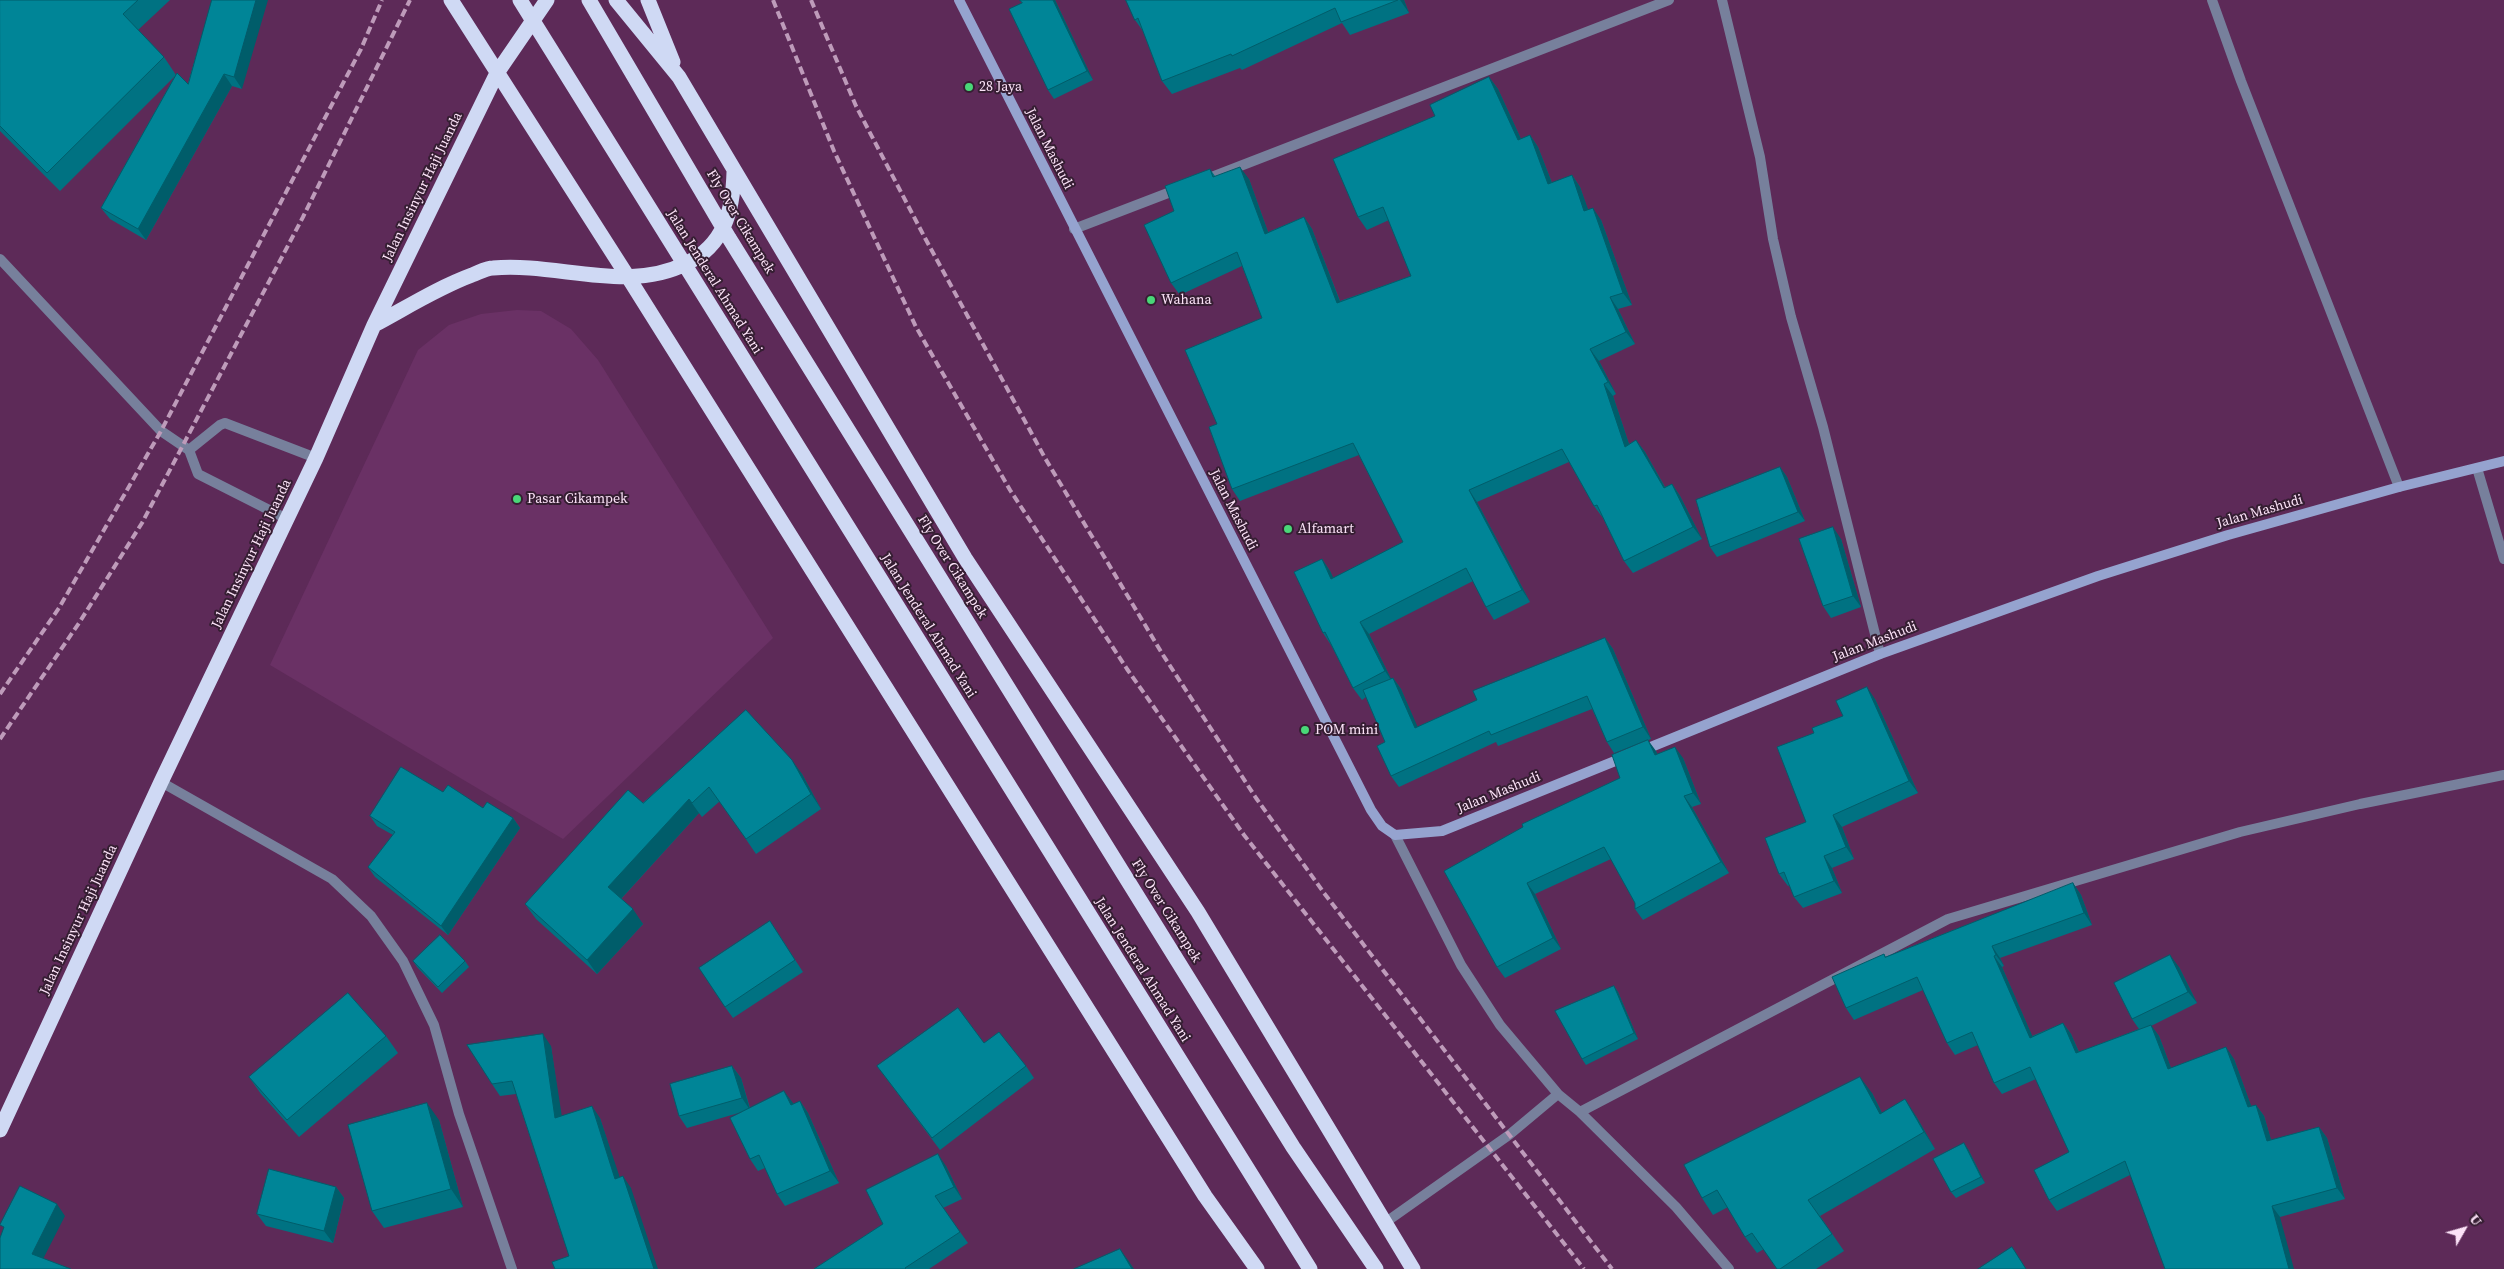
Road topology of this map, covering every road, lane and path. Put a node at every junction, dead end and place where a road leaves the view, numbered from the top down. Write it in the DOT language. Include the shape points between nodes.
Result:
graph roads {
  1 [pos="451,0"];
  2 [pos="520,0"];
  3 [pos="547,0"];
  4 [pos="589,0"];
  5 [pos="616,0"];
  6 [pos="648,0"];
  7 [pos="958,0"];
  8 [pos="1669,0"];
  9 [pos="1722,0"];
  10 [pos="2212,0"];
  11 [pos="497,73"];
  12 [pos="679,77"];
  13 [pos="734,172"];
  14 [pos="1074,230"];
  15 [pos="0,259"];
  16 [pos="628,277"];
  17 [pos="374,325"];
  18 [pos="189,450"];
  19 [pos="316,458"];
  20 [pos="2504,461"];
  21 [pos="2477,468"];
  22 [pos="2399,487"];
  23 [pos="287,520"];
  24 [pos="2504,559"];
  25 [pos="1880,654"];
  26 [pos="2504,775"];
  27 [pos="161,782"];
  28 [pos="1395,835"];
  29 [pos="1558,1094"];
  30 [pos="1580,1112"];
  31 [pos="0,1130"];
  32 [pos="1386,1222"];
  33 [pos="1306,1263"];
  34 [pos="512,1269"];
  35 [pos="1257,1269"];
  36 [pos="1376,1269"];
  37 [pos="1413,1269"];
  38 [pos="1729,1269"];
  1 -- 11 [label="highway"];
  2 -- 33 [label="highway, Jalan Jenderal Ahmad Yani"];
  3 -- 11 [label="highway, Jalan Insinyur Haji Juanda"];
  4 -- 36 [label="highway, Fly Over Cikampek" via="729,238 1293,1148"];
  5 -- 12 [label="highway"];
  6 -- 12 [label="highway"];
  7 -- 14 [label="street, Jalan Mashudi"];
  8 -- 14 [label="street"];
  9 -- 25 [label="street" via="1760,157 1791,317 1823,427"];
  10 -- 22 [label="street"];
  11 -- 16 [label="highway"];
  11 -- 17 [label="highway, Jalan Insinyur Haji Juanda"];
  12 -- 13 [label="highway"];
  13 -- 16 [label="highway" via="734,192 723,232 709,249 671,272"];
  13 -- 32 [label="highway" via="965,558 1198,912"];
  14 -- 28 [label="street, Jalan Mashudi" via="1371,810 1382,826"];
  15 -- 18 [label="street" via="161,431"];
  16 -- 17 [label="highway" via="491,268 450,283"];
  16 -- 35 [label="highway" via="1199,1187"];
  17 -- 19 [label="highway, Jalan Insinyur Haji Juanda"];
  18 -- 19 [label="street" via="224,423"];
  18 -- 23 [label="street" via="198,474"];
  19 -- 23 [label="highway, Jalan Insinyur Haji Juanda"];
  20 -- 21 [label="street, Jalan Mashudi"];
  21 -- 22 [label="street, Jalan Mashudi"];
  21 -- 24 [label="street"];
  22 -- 25 [label="street, Jalan Mashudi" via="2098,576"];
  23 -- 27 [label="highway, Jalan Insinyur Haji Juanda"];
  25 -- 28 [label="street, Jalan Mashudi" via="1442,831"];
  26 -- 30 [label="street" via="2240,832 1948,919"];
  27 -- 31 [label="highway, Jalan Insinyur Haji Juanda"];
  27 -- 34 [label="street" via="332,879 372,916 402,961 434,1025 458,1114"];
  28 -- 29 [label="street" via="1461,965 1500,1025"];
  29 -- 30 [label="street"];
  29 -- 32 [label="street" via="1509,1135"];
  30 -- 38 [label="street" via="1676,1207"];
  32 -- 37 [label="highway"];
}
